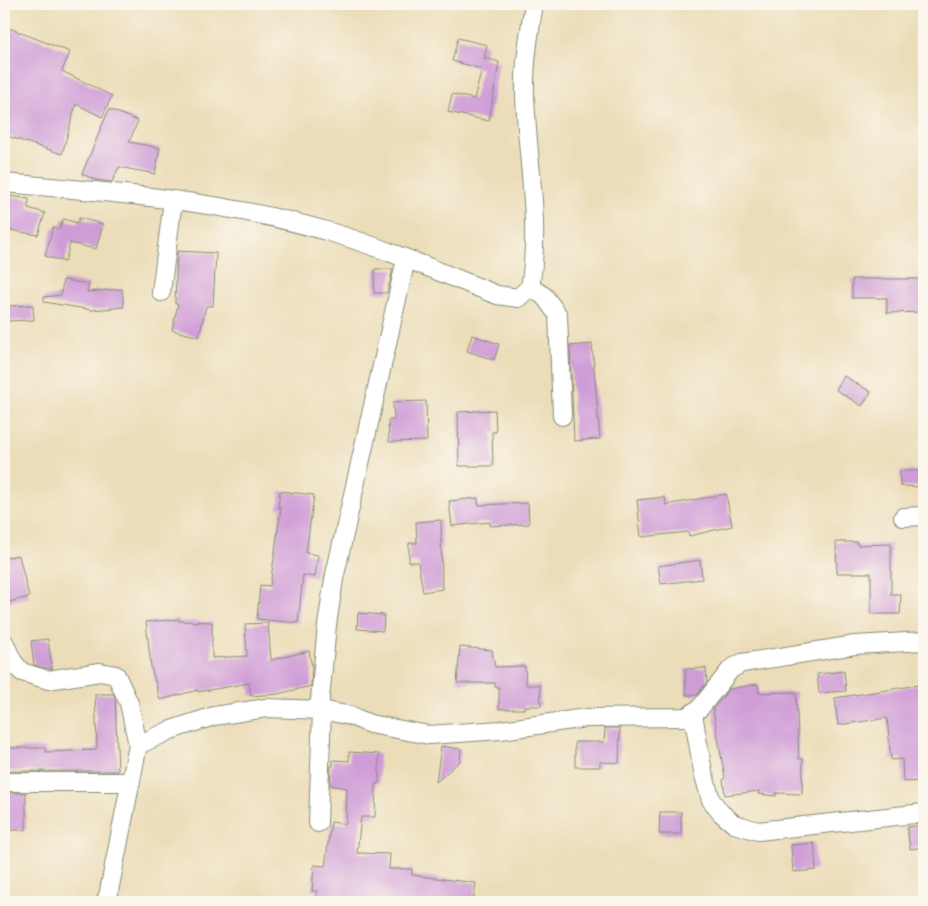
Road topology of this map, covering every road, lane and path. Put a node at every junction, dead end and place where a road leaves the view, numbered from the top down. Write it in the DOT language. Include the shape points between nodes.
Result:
graph roads {
  1 [pos="534,4"];
  2 [pos="4,183"];
  3 [pos="173,202"];
  4 [pos="406,259"];
  5 [pos="530,287"];
  6 [pos="160,292"];
  7 [pos="562,416"];
  8 [pos="924,516"];
  9 [pos="903,517"];
  10 [pos="924,640"];
  11 [pos="4,642"];
  12 [pos="321,710"];
  13 [pos="693,714"];
  14 [pos="138,745"];
  15 [pos="4,782"];
  16 [pos="131,782"];
  17 [pos="924,813"];
  18 [pos="318,823"];
  19 [pos="105,902"];
  1 -- 5 [label="street" via="525,94 535,248"];
  2 -- 3 [label="street"];
  3 -- 4 [label="street" via="259,215 330,232"];
  3 -- 6 [label="street"];
  4 -- 5 [label="street" via="507,298 518,298"];
  4 -- 12 [label="street" via="334,579"];
  5 -- 7 [label="street" via="544,296 558,315"];
  8 -- 9 [label="street"];
  10 -- 13 [label="street" via="855,645 742,663 731,669"];
  11 -- 14 [label="street" via="13,662 22,672 48,680 100,672 116,674 129,703"];
  12 -- 13 [label="street" via="370,724 429,735 501,730 586,718 686,717"];
  12 -- 14 [label="street" via="266,708 214,716"];
  12 -- 18 [label="street"];
  13 -- 17 [label="street" via="711,800 734,824 758,831"];
  14 -- 16 [label="street"];
  15 -- 16 [label="street"];
  16 -- 19 [label="street"];
}
